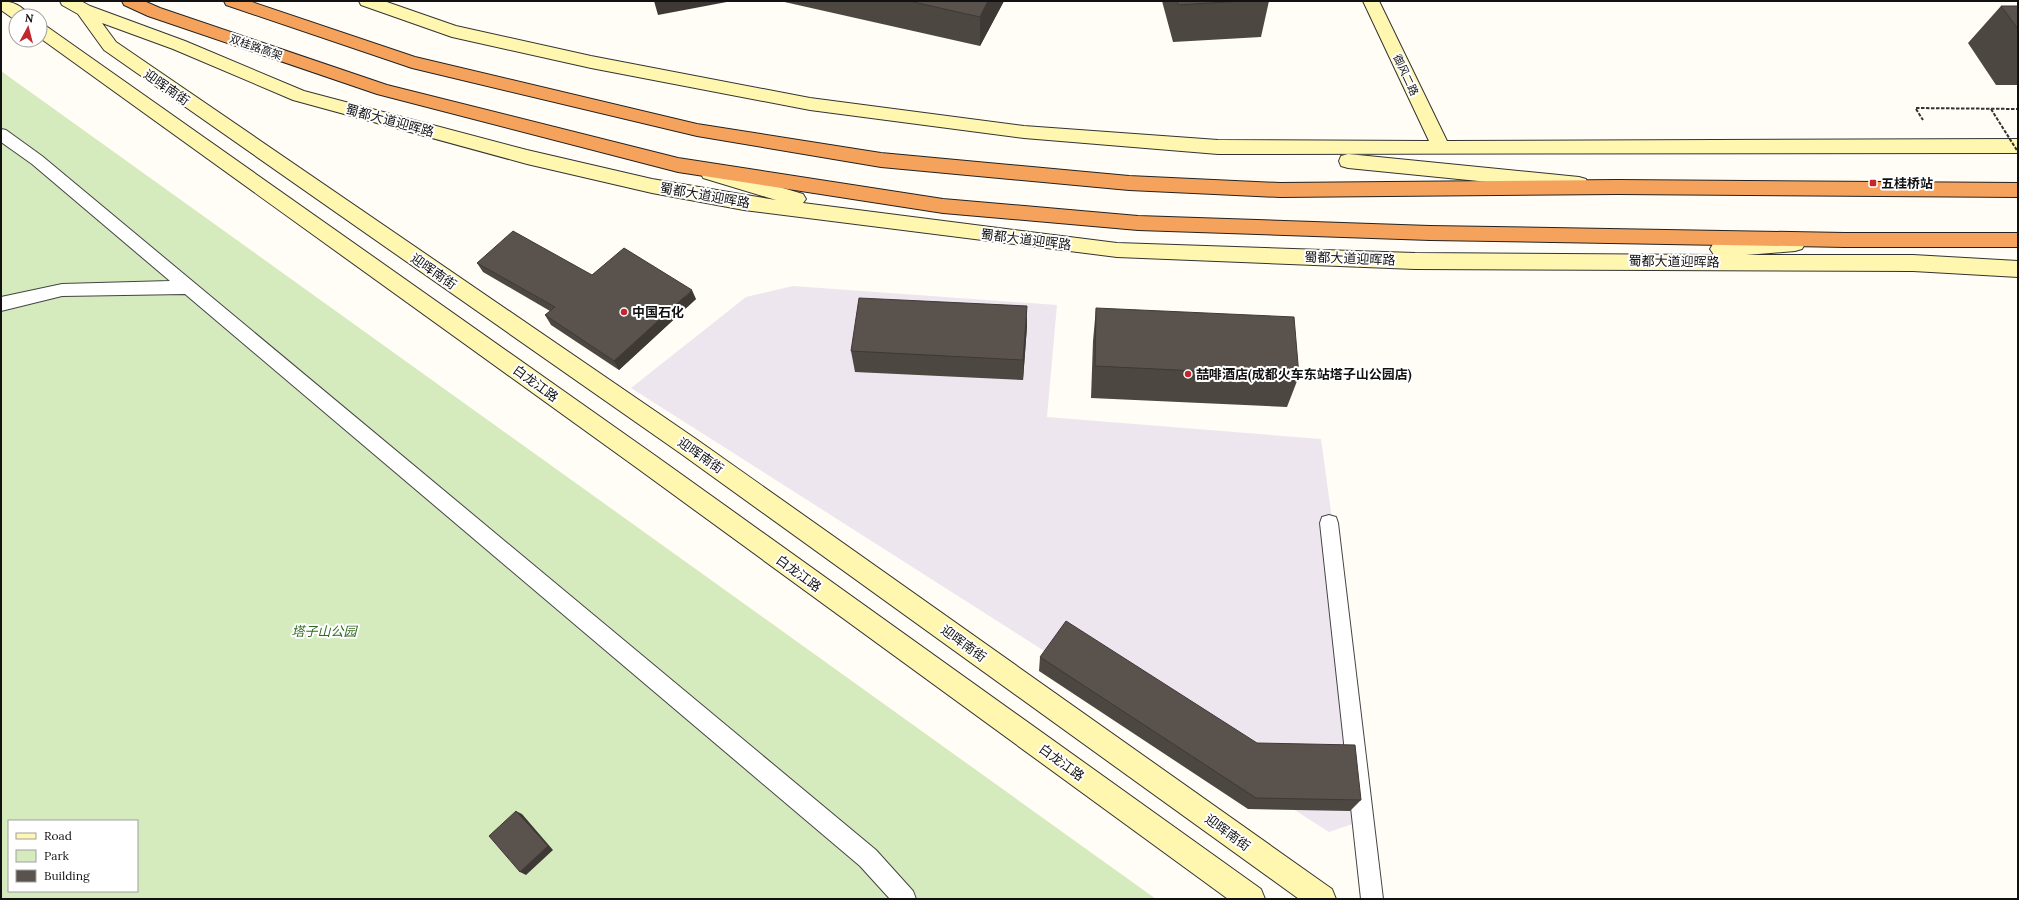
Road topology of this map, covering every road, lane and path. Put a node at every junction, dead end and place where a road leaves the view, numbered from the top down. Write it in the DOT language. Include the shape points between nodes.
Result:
graph roads {
  1 [pos="130,1"];
  2 [pos="232,1"];
  3 [pos="367,1"];
  4 [pos="1371,1"];
  5 [pos="1,2"];
  6 [pos="76,5"];
  7 [pos="10,8"];
  8 [pos="48,36"];
  9 [pos="383,90"];
  10 [pos="1916,108"];
  11 [pos="1991,109"];
  12 [pos="2018,109"];
  13 [pos="1,134"];
  14 [pos="2018,146"];
  15 [pos="1218,148"];
  16 [pos="1441,148"];
  17 [pos="2018,152"];
  18 [pos="696,168"];
  19 [pos="1618,188"];
  20 [pos="2018,190"];
  21 [pos="858,218"];
  22 [pos="1845,240"];
  23 [pos="2018,240"];
  24 [pos="1543,260"];
  25 [pos="2018,269"];
  26 [pos="189,287"];
  27 [pos="1,304"];
  28 [pos="1329,522"];
  29 [pos="905,899"];
  30 [pos="1251,899"];
  31 [pos="1322,899"];
  32 [pos="1372,899"];
  1 -- 9 [label="highway, 双桂路高架"];
  2 -- 19 [label="highway" via="412,62 698,130 880,160 1129,183 1280,190"];
  3 -- 15 [label="main road" via="452,30 591,62 810,104 1024,132"];
  4 -- 16 [label="main road, 御风二路"];
  5 -- 7 [label="main road"];
  6 -- 21 [label="main road, 蜀都大道迎晖路" via="299,96 527,157 652,186 744,203"];
  6 -- 31 [label="main road, 迎晖南街" via="110,46 688,446"];
  8 -- 30 [label="main road, 白龙江路" via="346,247"];
  9 -- 18 [label="highway, 蜀都大道迎晖路"];
  10 -- 11 [label="path"];
  11 -- 12 [label="path"];
  11 -- 17 [label="path, bridge"];
  13 -- 26 [label="lane" via="38,160"];
  14 -- 16 [label="main road"];
  15 -- 16 [label="main road"];
  15 -- 19 [label="main road"];
  18 -- 21 [label="main road"];
  18 -- 22 [label="highway, 蜀都大道迎晖路" via="943,206 1138,223 1430,233"];
  19 -- 20 [label="highway"];
  21 -- 24 [label="main road, 蜀都大道迎晖路" via="1117,250 1415,261"];
  22 -- 23 [label="highway, 蜀都大道迎晖路"];
  22 -- 24 [label="main road"];
  24 -- 25 [label="main road, 蜀都大道迎晖路" via="1913,263"];
  26 -- 27 [label="lane" via="62,290"];
  26 -- 29 [label="lane" via="868,858"];
  28 -- 32 [label="lane"];
}
